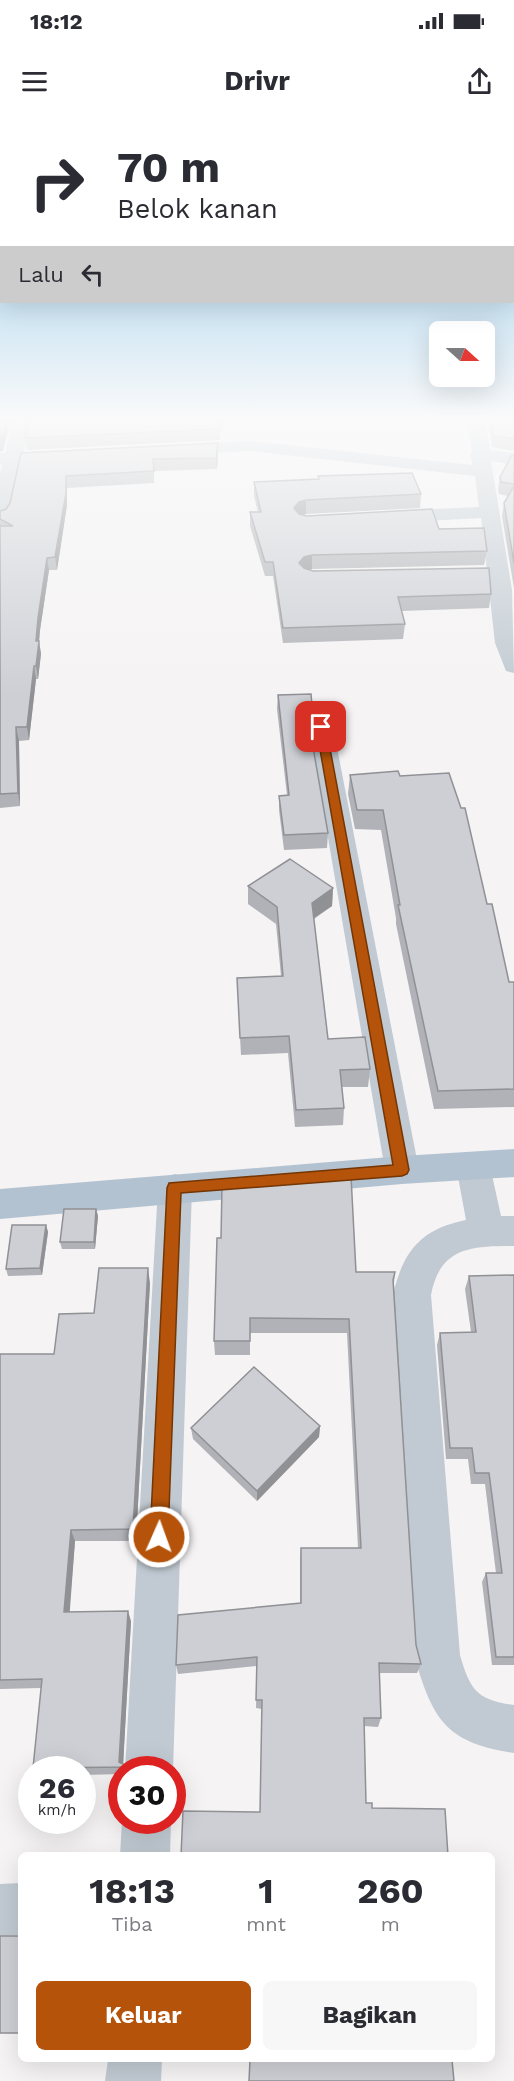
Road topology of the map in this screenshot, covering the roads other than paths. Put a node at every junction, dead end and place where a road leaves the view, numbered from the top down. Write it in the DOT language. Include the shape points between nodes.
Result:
graph roads {
  1 [pos="423,512"];
  2 [pos="496,512"];
  3 [pos="375,518"];
  4 [pos="504,545"];
  5 [pos="475,574"];
  6 [pos="505,585"];
  7 [pos="510,644"];
  8 [pos="514,666"];
  9 [pos="321,727"];
  10 [pos="514,1163"];
  11 [pos="473,1166"];
  12 [pos="402,1170"];
  13 [pos="174,1188"];
  14 [pos="0,1204"];
  15 [pos="500,1231"];
  16 [pos="514,1729"];
  17 [pos="149,1756"];
  18 [pos="146,1834"];
  19 [pos="145,1852"];
  20 [pos="18,1909"];
  21 [pos="0,1910"];
  22 [pos="135,2062"];
  23 [pos="134,2081"];
  1 -- 3 [label="street"];
  2 -- 4 [label="street"];
  4 -- 6 [label="street"];
  5 -- 6 [label="street"];
  6 -- 7 [label="street"];
  7 -- 8 [label="street"];
  9 -- 12 [label="street"];
  10 -- 11 [label="main road"];
  11 -- 12 [label="main road"];
  11 -- 15 [label="street"];
  12 -- 13 [label="main road"];
  13 -- 14 [label="main road"];
  13 -- 17 [label="street"];
  15 -- 16 [label="street" via="454,1238 431,1251 419,1268 412,1295 437,1655 446,1690 465,1715"];
  18 -- 19 [label="street"];
  20 -- 21 [label="street"];
  22 -- 23 [label="street"];
}
